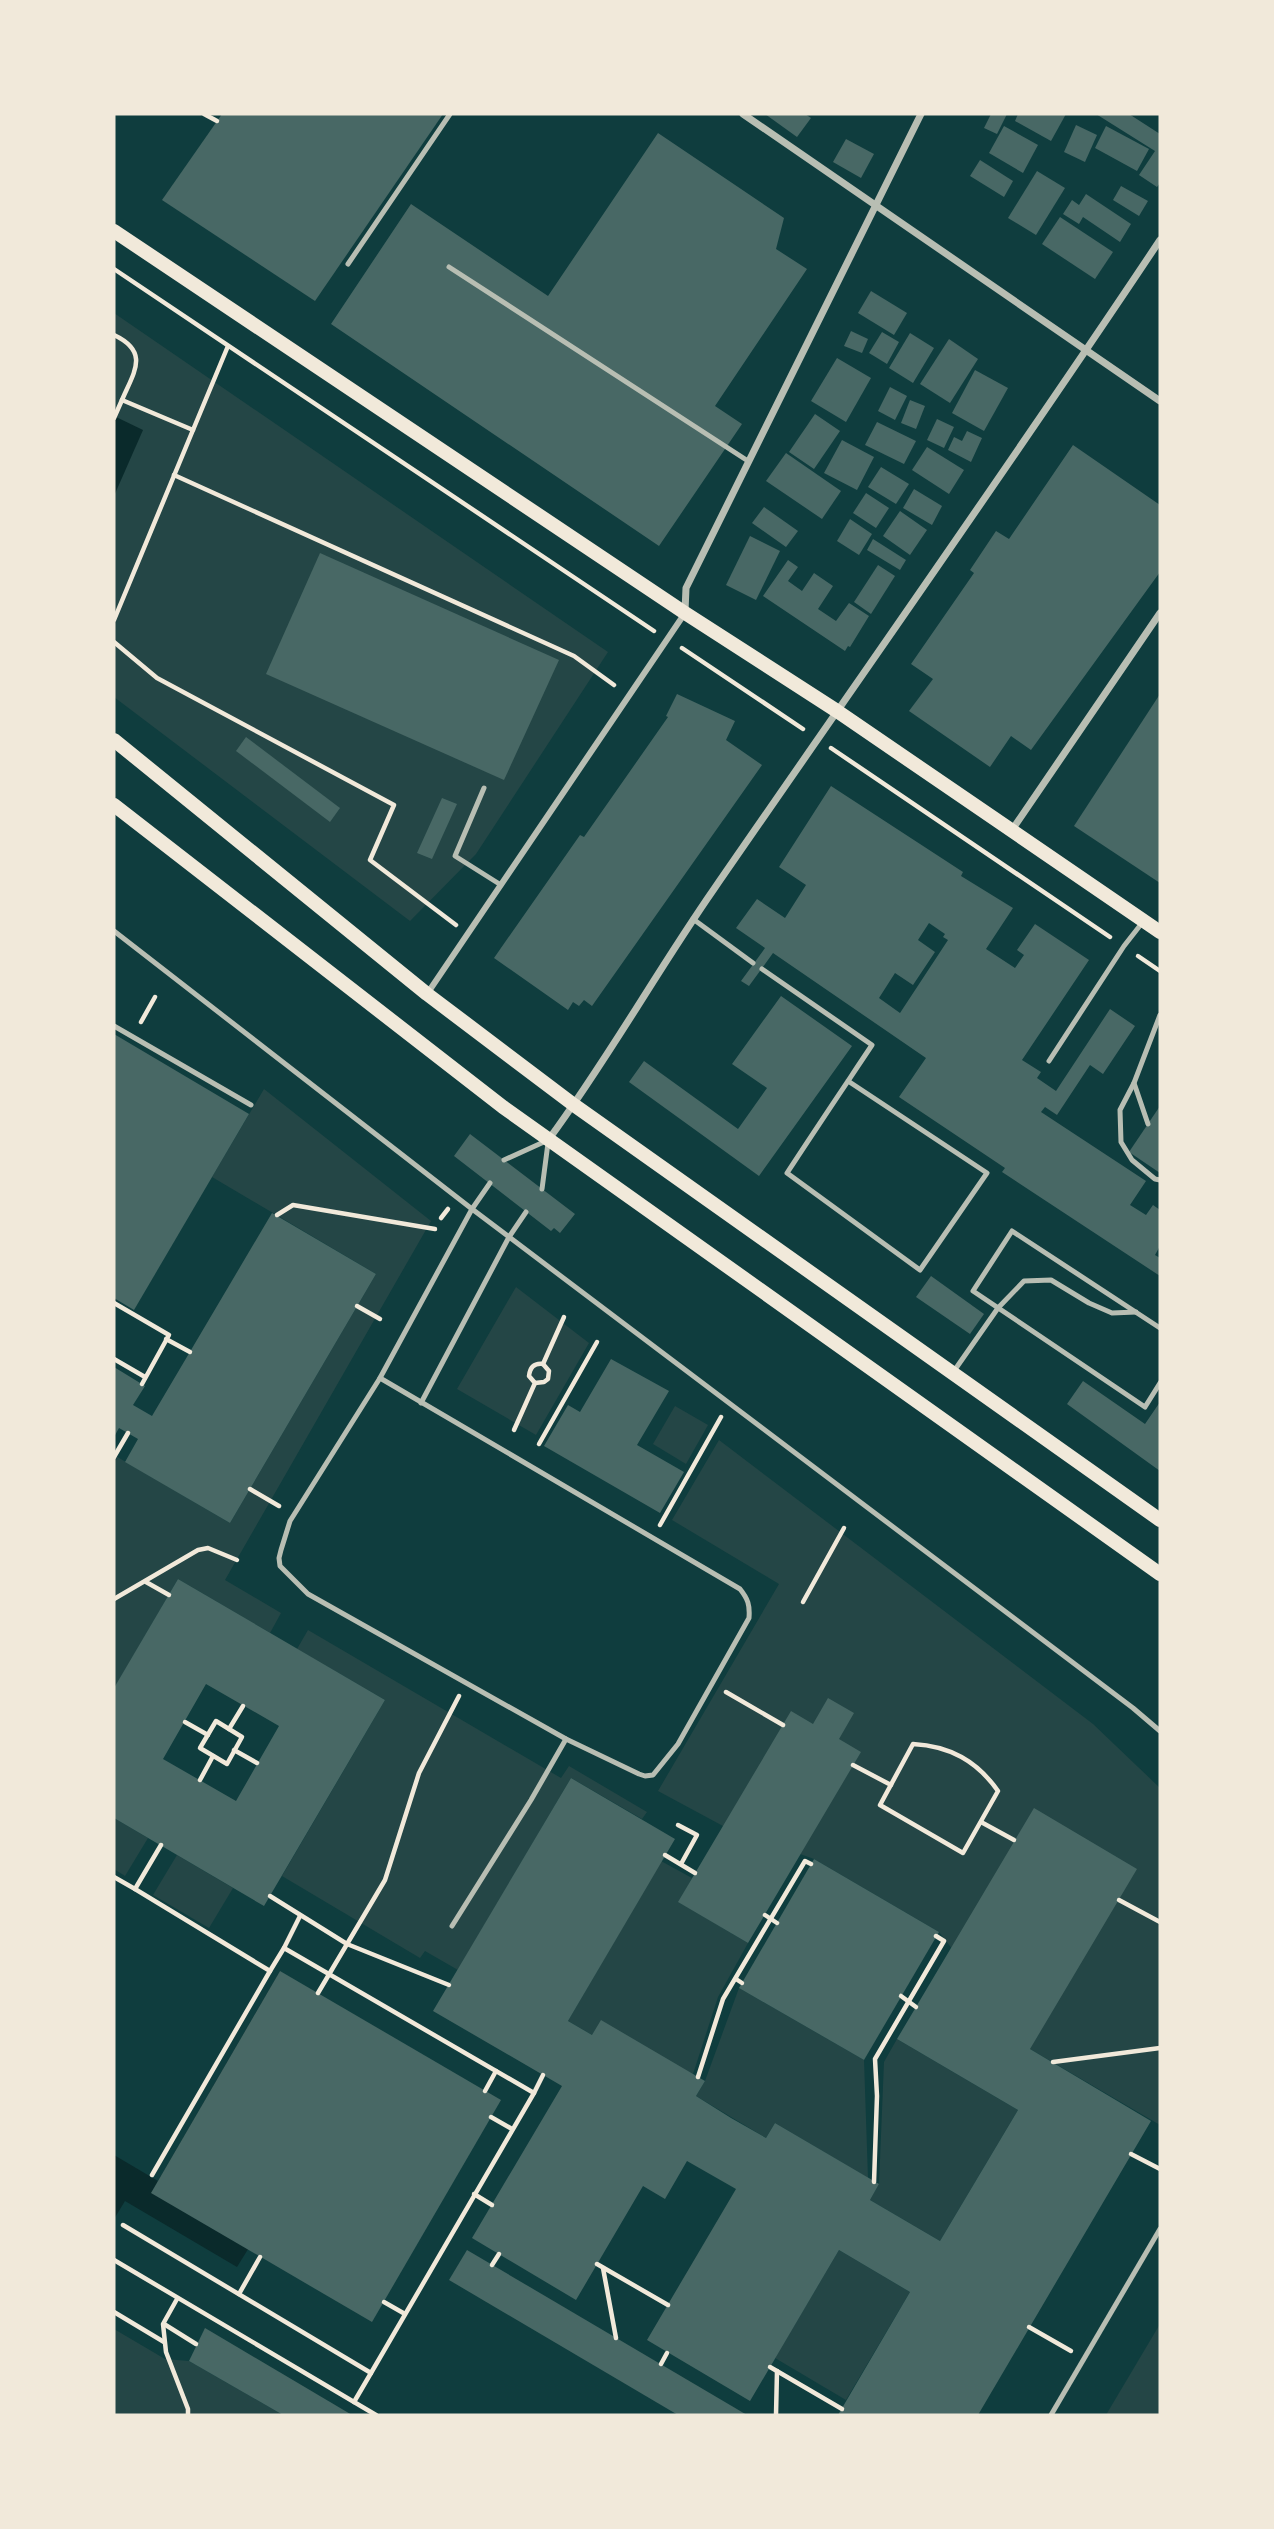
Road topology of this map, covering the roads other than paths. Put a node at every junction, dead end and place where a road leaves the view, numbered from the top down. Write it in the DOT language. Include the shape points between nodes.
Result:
graph roads {
  1 [pos="450,114"];
  2 [pos="743,114"];
  3 [pos="921,114"];
  4 [pos="876,205"];
  5 [pos="114,231"];
  6 [pos="1160,240"];
  7 [pos="348,264"];
  8 [pos="449,267"];
  9 [pos="1086,351"];
  10 [pos="1160,401"];
  11 [pos="748,461"];
  12 [pos="685,613"];
  13 [pos="1160,613"];
  14 [pos="837,711"];
  15 [pos="114,740"];
  16 [pos="484,788"];
  17 [pos="114,805"];
  18 [pos="1012,831"];
  19 [pos="500,885"];
  20 [pos="693,919"];
  21 [pos="1144,921"];
  22 [pos="114,931"];
  23 [pos="1160,932"];
  24 [pos="753,963"];
  25 [pos="762,969"];
  26 [pos="428,994"];
  27 [pos="1160,1016"];
  28 [pos="114,1026"];
  29 [pos="1049,1060"];
  30 [pos="848,1081"];
  31 [pos="1134,1083"];
  32 [pos="251,1105"];
  33 [pos="574,1105"];
  34 [pos="1148,1124"];
  35 [pos="548,1140"];
  36 [pos="504,1160"];
  37 [pos="1160,1180"];
  38 [pos="490,1183"];
  39 [pos="542,1189"];
  40 [pos="472,1209"];
  41 [pos="526,1212"];
  42 [pos="509,1237"];
  43 [pos="998,1308"];
  44 [pos="1136,1312"];
  45 [pos="1160,1328"];
  46 [pos="952,1373"];
  47 [pos="380,1378"];
  48 [pos="1160,1383"];
  49 [pos="421,1403"];
  50 [pos="1160,1520"];
  51 [pos="1160,1574"];
  52 [pos="1160,1731"];
  53 [pos="566,1739"];
  54 [pos="452,1926"];
  55 [pos="1160,2229"];
  56 [pos="1051,2415"];
  1 -- 7 [label="lane"];
  2 -- 4 [label="street"];
  3 -- 4 [label="street"];
  4 -- 9 [label="street"];
  4 -- 11 [label="street"];
  5 -- 12 [label="main road"];
  6 -- 9 [label="street"];
  8 -- 11 [label="lane"];
  9 -- 10 [label="street"];
  9 -- 14 [label="street"];
  11 -- 12 [label="street" via="686,587"];
  12 -- 14 [label="main road"];
  12 -- 19 [label="street"];
  13 -- 18 [label="street"];
  14 -- 18 [label="main road"];
  14 -- 20 [label="street"];
  15 -- 26 [label="main road"];
  16 -- 19 [label="lane" via="455,856"];
  17 -- 35 [label="main road"];
  18 -- 21 [label="main road"];
  19 -- 26 [label="street"];
  20 -- 24 [label="lane"];
  20 -- 33 [label="street"];
  21 -- 23 [label="main road"];
  21 -- 29 [label="lane"];
  22 -- 40 [label="lane"];
  25 -- 30 [label="lane" via="872,1045"];
  26 -- 33 [label="main road"];
  27 -- 31 [label="lane"];
  28 -- 32 [label="lane"];
  30 -- 30 [label="lane" via="787,1173 920,1270 987,1173"];
  31 -- 34 [label="lane"];
  31 -- 37 [label="lane" via="1120,1110 1121,1142 1132,1160"];
  33 -- 35 [label="street"];
  33 -- 46 [label="main road"];
  35 -- 36 [label="lane"];
  35 -- 39 [label="lane"];
  35 -- 51 [label="main road"];
  38 -- 40 [label="lane"];
  40 -- 42 [label="lane"];
  40 -- 47 [label="lane"];
  41 -- 42 [label="lane"];
  42 -- 49 [label="lane"];
  42 -- 52 [label="lane"];
  43 -- 44 [label="lane" via="1024,1281 1051,1280 1112,1313"];
  43 -- 44 [label="lane" via="973,1291 1012,1231"];
  43 -- 46 [label="lane"];
  43 -- 48 [label="lane" via="1145,1407"];
  44 -- 45 [label="lane"];
  46 -- 50 [label="main road"];
  47 -- 49 [label="lane"];
  47 -- 53 [label="lane" via="290,1521 279,1558 284,1572 308,1594"];
  49 -- 53 [label="lane" via="740,1589 747,1598 749,1618 678,1744 653,1775 639,1774"];
  53 -- 54 [label="lane"];
  55 -- 56 [label="lane"];
}
